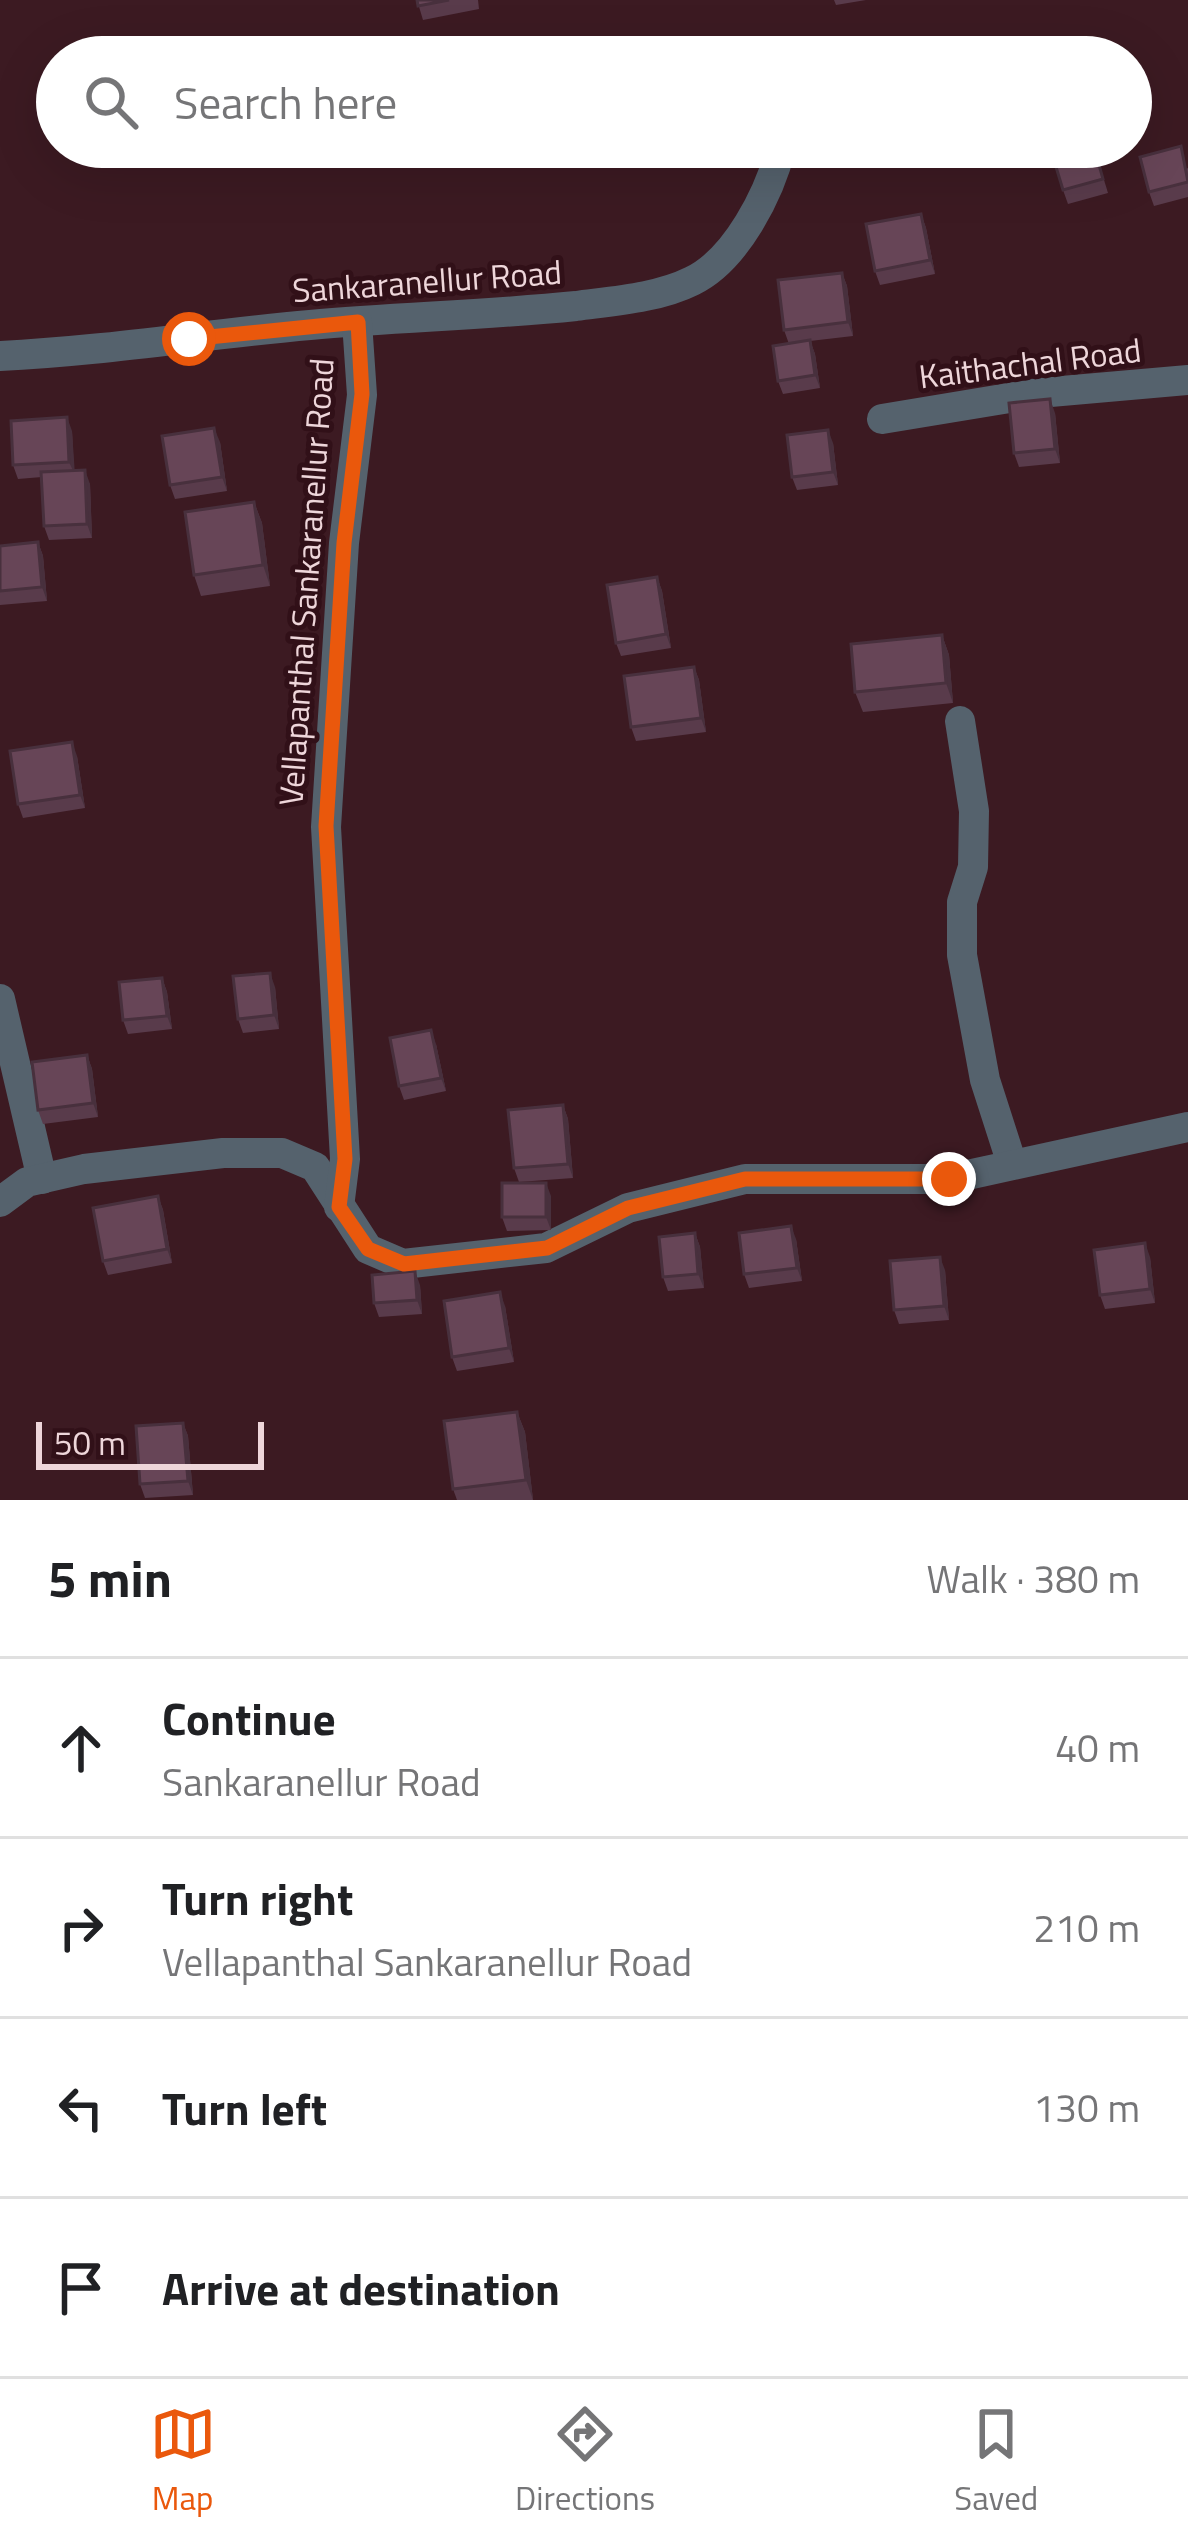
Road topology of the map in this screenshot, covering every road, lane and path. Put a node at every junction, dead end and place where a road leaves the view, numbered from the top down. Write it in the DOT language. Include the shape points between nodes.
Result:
graph roads {
  1 [pos="772,168"];
  2 [pos="358,322"];
  3 [pos="0,356"];
  4 [pos="1188,380"];
  5 [pos="882,419"];
  6 [pos="960,721"];
  7 [pos="0,999"];
  8 [pos="1188,1127"];
  9 [pos="1012,1164"];
  10 [pos="42,1179"];
  11 [pos="0,1202"];
  12 [pos="339,1207"];
  1 -- 2 [label="street, Sankaranellur Road" via="727,259 691,282 620,301"];
  2 -- 3 [label="street, Sankaranellur Road"];
  2 -- 12 [label="street, Vellapanthal Sankaranellur Road" via="362,394 326,826 345,1159"];
  4 -- 5 [label="street, Kaithachal Road"];
  6 -- 9 [label="street" via="974,811 962,955"];
  7 -- 10 [label="street"];
  8 -- 9 [label="street"];
  9 -- 12 [label="street" via="949,1179 745,1179 628,1208 547,1248 404,1264 368,1249"];
  10 -- 11 [label="street"];
  10 -- 12 [label="street" via="282,1153 315,1167"];
}
